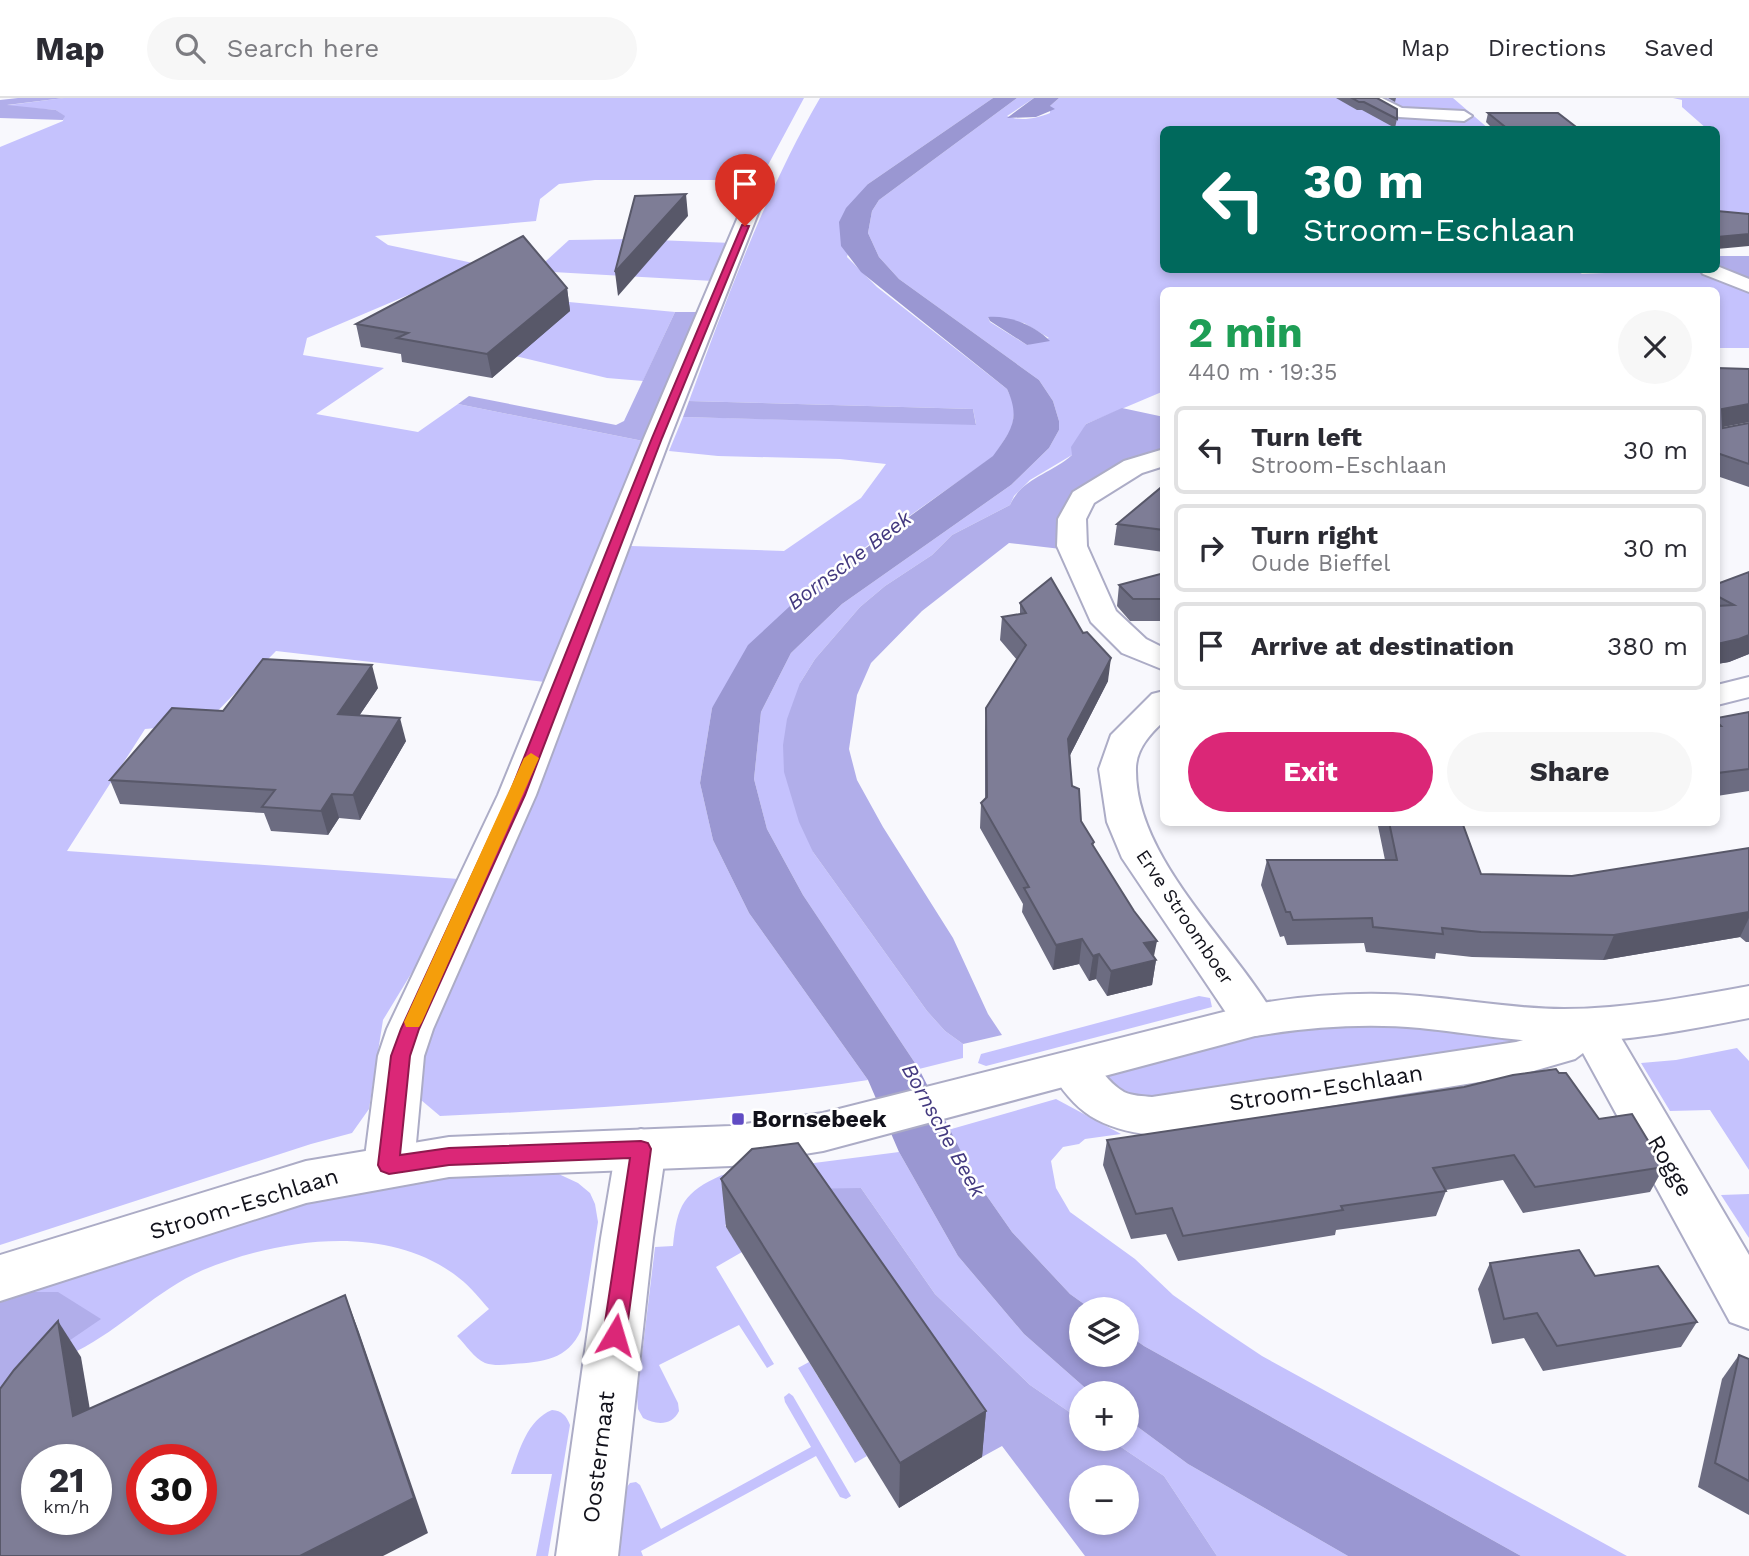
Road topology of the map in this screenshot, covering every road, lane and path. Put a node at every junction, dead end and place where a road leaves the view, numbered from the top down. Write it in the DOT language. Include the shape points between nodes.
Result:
graph roads {
  1 [pos="1371,98"];
  2 [pos="1448,99"];
  3 [pos="1464,116"];
  4 [pos="1475,126"];
  5 [pos="753,203"];
  6 [pos="1717,273"];
  7 [pos="1749,286"];
  8 [pos="1160,458"];
  9 [pos="1160,658"];
  10 [pos="1749,687"];
  11 [pos="1720,694"];
  12 [pos="1160,705"];
  13 [pos="1749,1002"];
  14 [pos="1255,1020"];
  15 [pos="1591,1026"];
  16 [pos="1072,1068"];
  17 [pos="641,1149"];
  18 [pos="389,1165"];
  19 [pos="0,1278"];
  20 [pos="1749,1305"];
  21 [pos="587,1556"];
  1 -- 3 [label="street" via="1399,112"];
  2 -- 3 [label="street"];
  3 -- 4 [label="street"];
  5 -- 18 [label="street" via="517,795 410,1029 401,1056"];
  6 -- 7 [label="street"];
  8 -- 9 [label="street" via="1133,467 1083,498 1072,519 1072,547 1102,615 1134,646"];
  10 -- 11 [label="street"];
  12 -- 14 [label="street, Erve Stroomboer" via="1129,735 1118,769 1126,822 1142,858"];
  13 -- 15 [label="street, Stroom-Eschlaan"];
  14 -- 15 [label="street, Stroom-Eschlaan" via="1336,1010"];
  14 -- 16 [label="street, Stroom-Eschlaan"];
  15 -- 16 [label="street, Stroom-Eschlaan" via="1559,1047 1516,1059 1152,1115 1123,1114 1095,1098"];
  15 -- 20 [label="street, Rogge"];
  16 -- 17 [label="street, Stroom-Eschlaan" via="823,1132 731,1146"];
  17 -- 18 [label="street, Stroom-Eschlaan" via="449,1157"];
  17 -- 21 [label="street, Oostermaat"];
  18 -- 19 [label="street, Stroom-Eschlaan" via="306,1182"];
}
